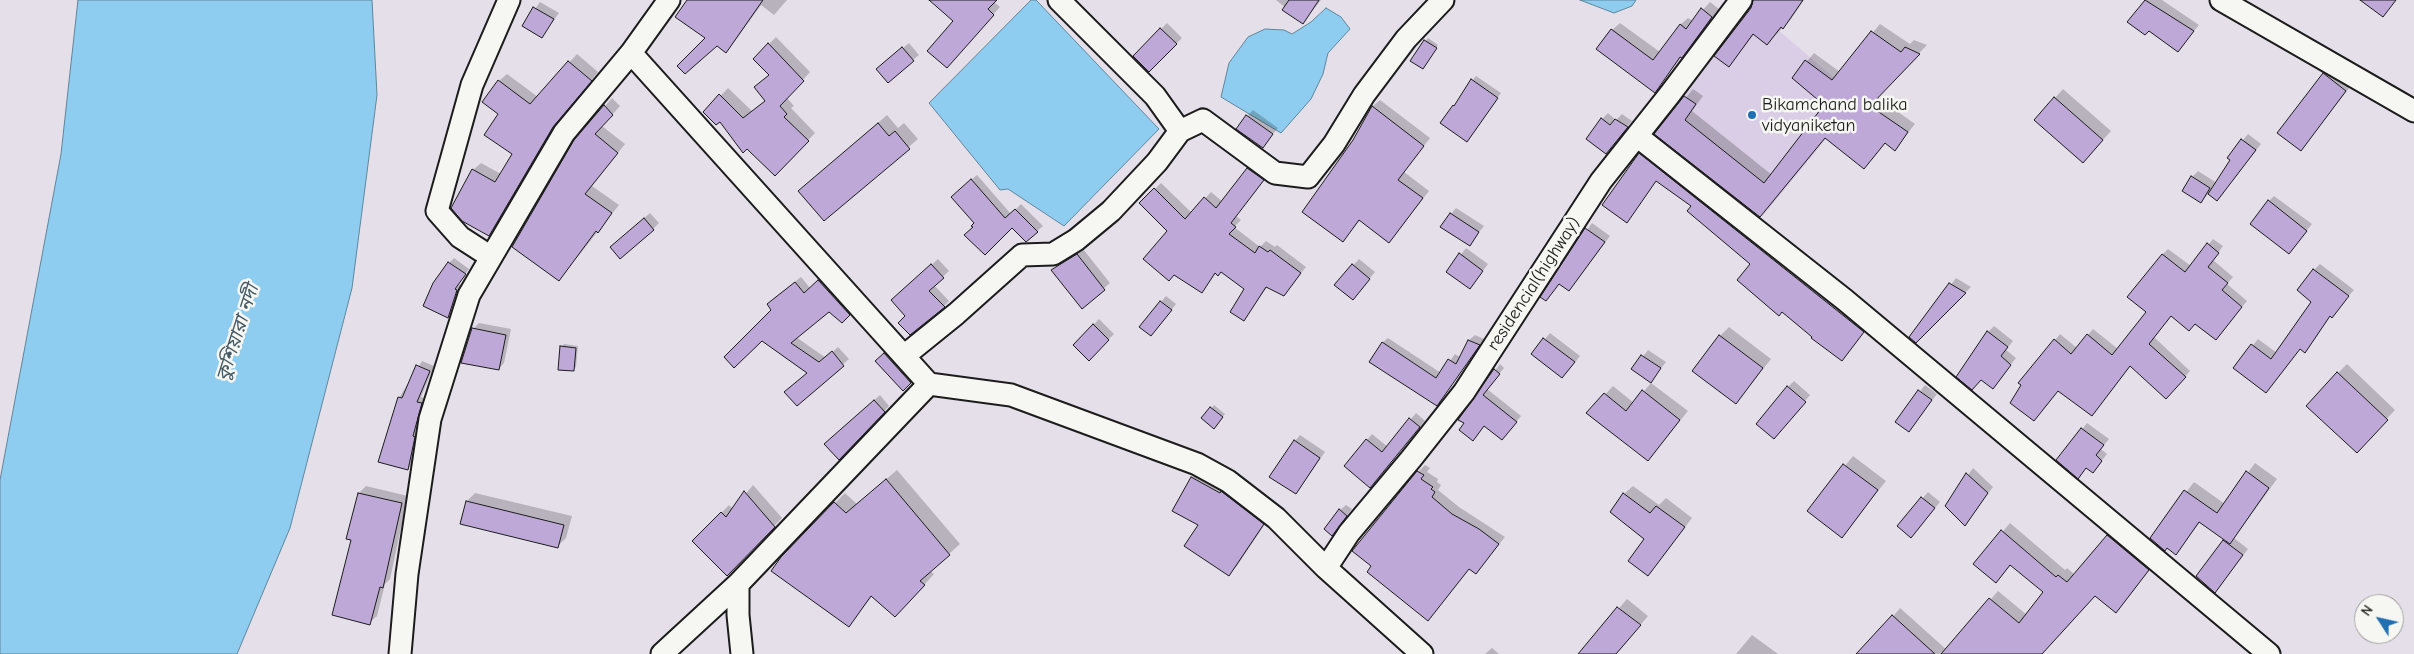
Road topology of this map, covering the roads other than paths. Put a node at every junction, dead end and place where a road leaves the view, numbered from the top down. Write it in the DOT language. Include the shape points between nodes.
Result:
graph roads {
  1 [pos="509,0"];
  2 [pos="669,0"];
  3 [pos="1059,0"];
  4 [pos="1443,0"];
  5 [pos="1741,0"];
  6 [pos="2221,0"];
  7 [pos="631,53"];
  8 [pos="2414,111"];
  9 [pos="1180,131"];
  10 [pos="1637,136"];
  11 [pos="491,257"];
  12 [pos="904,356"];
  13 [pos="930,384"];
  14 [pos="1326,568"];
  15 [pos="738,584"];
  16 [pos="400,654"];
  17 [pos="662,654"];
  18 [pos="742,654"];
  19 [pos="1422,654"];
  20 [pos="2270,654"];
  1 -- 11 [label="street" via="472,86 437,211 460,237"];
  2 -- 7 [label="street"];
  3 -- 9 [label="street" via="1154,96"];
  4 -- 9 [label="street" via="1406,39 1308,177 1275,173 1203,120"];
  5 -- 10 [label="street, residencial(highway)"];
  6 -- 8 [label="street"];
  7 -- 11 [label="street" via="564,133"];
  7 -- 12 [label="street"];
  9 -- 12 [label="street" via="1157,162 1110,211 1076,240 1053,254 1022,255"];
  10 -- 14 [label="street, residencial(highway)" via="1601,181 1464,392 1349,532"];
  10 -- 20 [label="street" via="1845,300"];
  11 -- 16 [label="street" via="469,294 430,419 407,574"];
  12 -- 13 [label="street"];
  13 -- 14 [label="street" via="1011,395 1197,464 1228,481 1276,518"];
  13 -- 15 [label="street"];
  14 -- 19 [label="street"];
  15 -- 17 [label="street"];
  15 -- 18 [label="street"];
}
